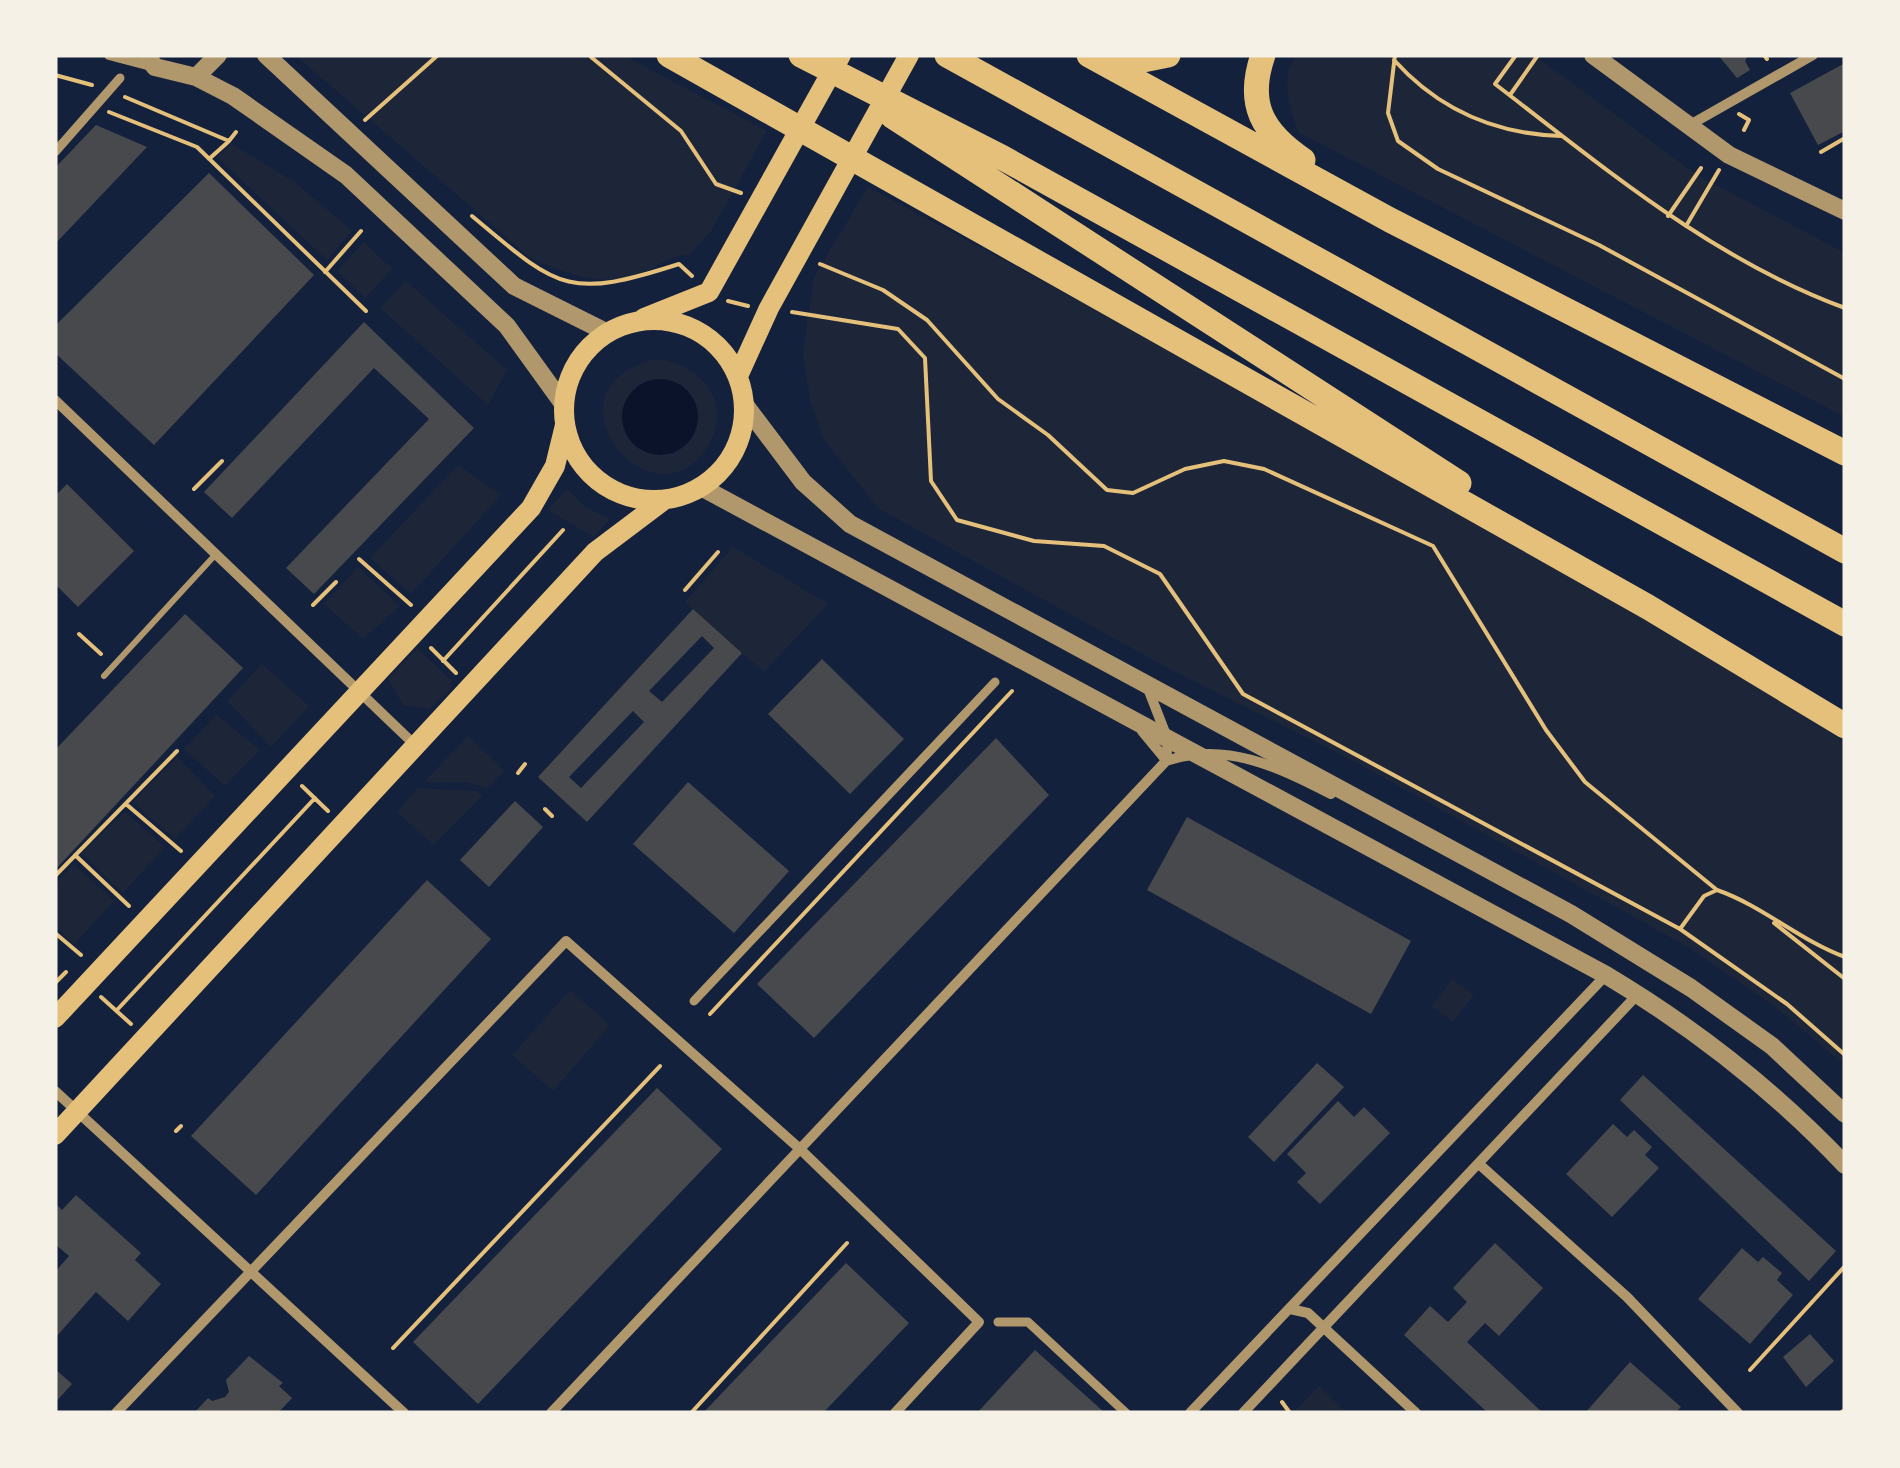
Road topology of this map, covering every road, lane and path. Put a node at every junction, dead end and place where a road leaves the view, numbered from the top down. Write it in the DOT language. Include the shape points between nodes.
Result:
graph roads {
  1 [pos="109,55"];
  2 [pos="218,55"];
  3 [pos="266,55"];
  4 [pos="438,55"];
  5 [pos="484,55"];
  6 [pos="504,55"];
  7 [pos="669,55"];
  8 [pos="801,55"];
  9 [pos="842,55"];
  10 [pos="909,55"];
  11 [pos="947,55"];
  12 [pos="1090,55"];
  13 [pos="1168,55"];
  14 [pos="1263,55"];
  15 [pos="1516,55"];
  16 [pos="1538,55"];
  17 [pos="1593,55"];
  18 [pos="1813,55"];
  19 [pos="591,57"];
  20 [pos="1395,58"];
  21 [pos="151,61"];
  22 [pos="55,75"];
  23 [pos="196,77"];
  24 [pos="120,78"];
  25 [pos="109,91"];
  26 [pos="1510,95"];
  27 [pos="95,106"];
  28 [pos="352,108"];
  29 [pos="1738,114"];
  30 [pos="1687,127"];
  31 [pos="1744,130"];
  32 [pos="236,132"];
  33 [pos="1564,136"];
  34 [pos="1845,138"];
  35 [pos="229,142"];
  36 [pos="55,152"];
  37 [pos="1821,152"];
  38 [pos="208,158"];
  39 [pos="1701,168"];
  40 [pos="1714,178"];
  41 [pos="740,194"];
  42 [pos="462,208"];
  43 [pos="1845,212"];
  44 [pos="1668,216"];
  45 [pos="1390,220"];
  46 [pos="1686,227"];
  47 [pos="362,231"];
  48 [pos="816,262"];
  49 [pos="325,272"];
  50 [pos="709,292"];
  51 [pos="769,308"];
  52 [pos="1845,308"];
  53 [pos="366,311"];
  54 [pos="628,324"];
  55 [pos="608,333"];
  56 [pos="738,376"];
  57 [pos="1845,379"];
  58 [pos="55,400"];
  59 [pos="744,405"];
  60 [pos="564,415"];
  61 [pos="1845,454"];
  62 [pos="222,461"];
  63 [pos="701,488"];
  64 [pos="194,489"];
  65 [pos="664,500"];
  66 [pos="563,530"];
  67 [pos="1845,551"];
  68 [pos="718,552"];
  69 [pos="217,553"];
  70 [pos="359,558"];
  71 [pos="336,582"];
  72 [pos="685,590"];
  73 [pos="411,604"];
  74 [pos="313,605"];
  75 [pos="1648,607"];
  76 [pos="1845,624"];
  77 [pos="79,634"];
  78 [pos="424,641"];
  79 [pos="443,661"];
  80 [pos="113,666"];
  81 [pos="104,676"];
  82 [pos="461,678"];
  83 [pos="994,682"];
  84 [pos="1145,684"];
  85 [pos="1012,691"];
  86 [pos="363,692"];
  87 [pos="1128,718"];
  88 [pos="1845,726"];
  89 [pos="1168,740"];
  90 [pos="415,745"];
  91 [pos="177,751"];
  92 [pos="1191,752"];
  93 [pos="1166,761"];
  94 [pos="525,764"];
  95 [pos="1223,770"];
  96 [pos="518,773"];
  97 [pos="296,779"];
  98 [pos="315,798"];
  99 [pos="126,804"];
  100 [pos="545,809"];
  101 [pos="333,815"];
  102 [pos="552,816"];
  103 [pos="181,852"];
  104 [pos="75,855"];
  105 [pos="1478,861"];
  106 [pos="55,876"];
  107 [pos="1717,890"];
  108 [pos="1744,900"];
  109 [pos="129,906"];
  110 [pos="1680,929"];
  111 [pos="55,933"];
  112 [pos="81,956"];
  113 [pos="1845,957"];
  114 [pos="1606,975"];
  115 [pos="1845,979"];
  116 [pos="96,992"];
  117 [pos="1638,994"];
  118 [pos="694,1001"];
  119 [pos="117,1010"];
  120 [pos="710,1014"];
  121 [pos="55,1018"];
  122 [pos="135,1027"];
  123 [pos="1845,1055"];
  124 [pos="660,1066"];
  125 [pos="55,1091"];
  126 [pos="79,1110"];
  127 [pos="1845,1114"];
  128 [pos="181,1126"];
  129 [pos="176,1131"];
  130 [pos="55,1135"];
  131 [pos="800,1149"];
  132 [pos="1479,1164"];
  133 [pos="1845,1165"];
  134 [pos="847,1243"];
  135 [pos="1845,1266"];
  136 [pos="250,1270"];
  137 [pos="1290,1309"];
  138 [pos="998,1322"];
  139 [pos="1323,1326"];
  140 [pos="393,1348"];
  141 [pos="1750,1370"];
  142 [pos="1282,1402"];
  143 [pos="116,1413"];
  144 [pos="404,1413"];
  145 [pos="551,1413"];
  146 [pos="690,1413"];
  147 [pos="895,1413"];
  148 [pos="1126,1413"];
  149 [pos="1190,1413"];
  150 [pos="1242,1413"];
  151 [pos="1290,1413"];
  152 [pos="1416,1413"];
  153 [pos="1738,1413"];
  1 -- 21 [label="street"];
  2 -- 23 [label="street"];
  3 -- 55 [label="street" via="514,286"];
  4 -- 28 [label="path" via="365,120"];
  5 -- 6 [label="path"];
  7 -- 75 [label="highway"];
  8 -- 75 [label="highway"];
  8 -- 76 [label="highway" via="1003,158"];
  9 -- 50 [label="main road"];
  10 -- 51 [label="main road"];
  11 -- 67 [label="highway"];
  12 -- 13 [label="highway" via="1138,61"];
  12 -- 45 [label="highway"];
  14 -- 45 [label="highway" via="1253,94 1264,124 1294,154"];
  15 -- 26 [label="path" via="1495,84"];
  16 -- 26 [label="path"];
  17 -- 30 [label="street"];
  18 -- 30 [label="street"];
  19 -- 41 [label="path" via="682,131 716,184"];
  20 -- 33 [label="path" via="1438,102 1462,116"];
  20 -- 57 [label="path" via="1388,113 1398,141 1438,169 1599,245"];
  21 -- 23 [label="street"];
  22 -- 25 [label="path"];
  23 -- 60 [label="street" via="346,175 507,326"];
  24 -- 25 [label="street"];
  25 -- 27 [label="street"];
  25 -- 35 [label="path"];
  26 -- 33 [label="path"];
  27 -- 36 [label="street"];
  27 -- 38 [label="path" via="197,147"];
  29 -- 31 [label="path" via="1749,120"];
  30 -- 43 [label="street" via="1729,156"];
  32 -- 35 [label="path"];
  33 -- 44 [label="path"];
  34 -- 37 [label="path"];
  35 -- 38 [label="path"];
  38 -- 49 [label="path"];
  39 -- 44 [label="path"];
  40 -- 46 [label="path"];
  42 -- 50 [label="path" via="533,267 579,287 630,281 679,264"];
  44 -- 46 [label="path"];
  45 -- 61 [label="highway"];
  46 -- 52 [label="path" via="1782,285"];
  47 -- 49 [label="path"];
  48 -- 107 [label="path" via="883,290 927,320 998,399 1107,490 1133,493 1185,469 1224,461 1264,469 1434,546 1585,782"];
  49 -- 53 [label="path"];
  50 -- 51 [label="path"];
  50 -- 54 [label="main road"];
  51 -- 56 [label="main road"];
  51 -- 110 [label="path" via="898,329 925,358 931,481 957,520 1034,541 1104,546 1160,574 1243,694"];
  54 -- 55 [label="main road"];
  54 -- 56 [label="main road" via="680,324 714,344"];
  55 -- 60 [label="main road" via="577,364"];
  56 -- 59 [label="main road"];
  58 -- 69 [label="street"];
  59 -- 63 [label="main road" via="734,452"];
  59 -- 84 [label="street" via="803,482 850,524"];
  60 -- 65 [label="main road" via="582,462 611,490"];
  60 -- 86 [label="main road" via="555,466 531,508"];
  62 -- 64 [label="path"];
  63 -- 65 [label="main road"];
  63 -- 87 [label="street"];
  65 -- 90 [label="main road" via="596,552"];
  66 -- 79 [label="path"];
  68 -- 72 [label="path"];
  69 -- 80 [label="lane"];
  69 -- 86 [label="street"];
  70 -- 73 [label="path"];
  71 -- 74 [label="path"];
  75 -- 88 [label="highway"];
  77 -- 80 [label="path"];
  78 -- 79 [label="path"];
  79 -- 82 [label="path"];
  80 -- 81 [label="lane"];
  83 -- 118 [label="street"];
  84 -- 89 [label="street"];
  84 -- 105 [label="street"];
  85 -- 120 [label="path"];
  86 -- 90 [label="street"];
  86 -- 121 [label="main road"];
  87 -- 89 [label="street"];
  87 -- 93 [label="street"];
  89 -- 92 [label="street"];
  89 -- 93 [label="street"];
  90 -- 126 [label="main road"];
  91 -- 99 [label="path"];
  92 -- 93 [label="street"];
  92 -- 95 [label="street"];
  92 -- 105 [label="street" via="1265,762"];
  93 -- 95 [label="street"];
  93 -- 131 [label="street"];
  94 -- 96 [label="path"];
  95 -- 114 [label="street"];
  97 -- 98 [label="path"];
  98 -- 101 [label="path"];
  98 -- 119 [label="path"];
  99 -- 103 [label="path"];
  99 -- 104 [label="path"];
  100 -- 102 [label="path"];
  104 -- 106 [label="path"];
  104 -- 109 [label="path"];
  105 -- 127 [label="street" via="1691,988 1772,1046"];
  107 -- 108 [label="path"];
  107 -- 110 [label="path" via="1704,896"];
  108 -- 113 [label="path"];
  108 -- 115 [label="path"];
  110 -- 123 [label="path" via="1787,1004"];
  111 -- 112 [label="path"];
  114 -- 117 [label="street"];
  114 -- 137 [label="street"];
  116 -- 119 [label="path"];
  117 -- 132 [label="street"];
  117 -- 133 [label="street" via="1761,1086"];
  119 -- 122 [label="path"];
  124 -- 140 [label="path"];
  125 -- 126 [label="street"];
  126 -- 130 [label="main road"];
  126 -- 136 [label="street"];
  128 -- 129 [label="path"];
  131 -- 136 [label="street" via="566,941"];
  131 -- 145 [label="street"];
  131 -- 147 [label="street" via="978,1322"];
  132 -- 139 [label="street"];
  132 -- 153 [label="street" via="1626,1297"];
  134 -- 146 [label="path"];
  135 -- 141 [label="path"];
  136 -- 143 [label="street"];
  136 -- 144 [label="street"];
  137 -- 139 [label="street" via="1308,1312"];
  137 -- 149 [label="street"];
  138 -- 148 [label="street" via="1028,1322"];
  139 -- 150 [label="street"];
  139 -- 152 [label="street"];
  142 -- 151 [label="path"];
}
